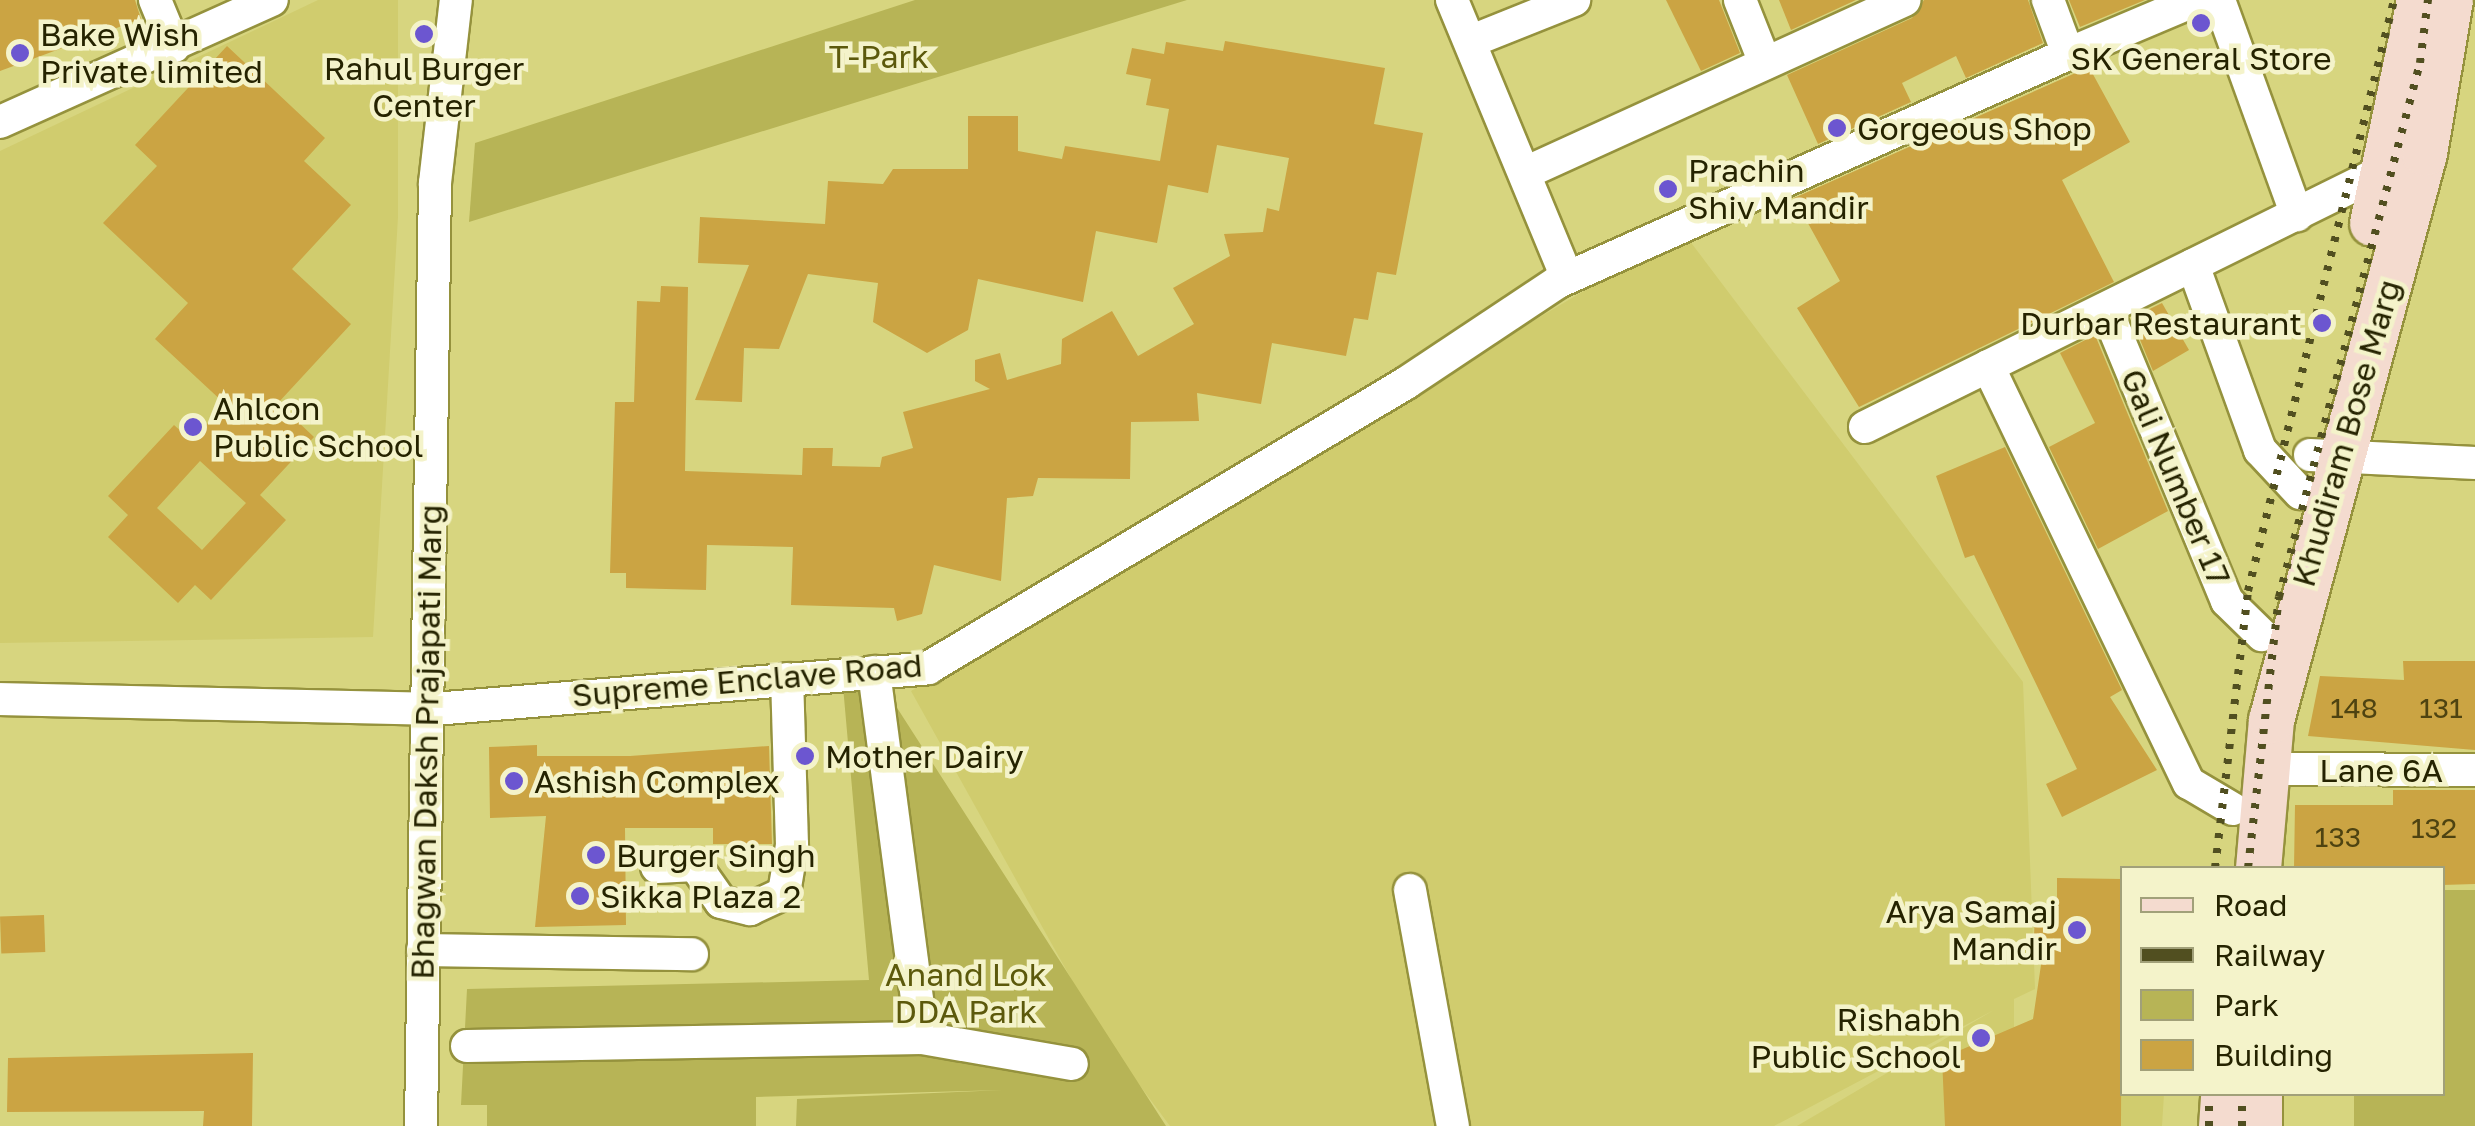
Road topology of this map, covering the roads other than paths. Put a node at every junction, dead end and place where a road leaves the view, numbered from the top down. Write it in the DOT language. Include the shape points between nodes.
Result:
graph roads {
  1 [pos="155,0"];
  2 [pos="272,0"];
  3 [pos="456,0"];
  4 [pos="1452,0"];
  5 [pos="1574,0"];
  6 [pos="1740,0"];
  7 [pos="1904,0"];
  8 [pos="2048,0"];
  9 [pos="2196,0"];
  10 [pos="2219,0"];
  11 [pos="2419,0"];
  12 [pos="2450,0"];
  13 [pos="1474,40"];
  14 [pos="174,46"];
  15 [pos="2068,54"];
  16 [pos="1765,63"];
  17 [pos="0,122"];
  18 [pos="2387,169"];
  19 [pos="1525,173"];
  20 [pos="2297,216"];
  21 [pos="2193,265"];
  22 [pos="1567,277"];
  23 [pos="2106,309"];
  24 [pos="1988,366"];
  25 [pos="1865,427"];
  26 [pos="2475,463"];
  27 [pos="2316,468"];
  28 [pos="2262,634"];
  29 [pos="874,672"];
  30 [pos="787,679"];
  31 [pos="0,699"];
  32 [pos="434,709"];
  33 [pos="2287,769"];
  34 [pos="2475,770"];
  35 [pos="2233,809"];
  36 [pos="2231,866"];
  37 [pos="2258,866"];
  38 [pos="656,867"];
  39 [pos="1410,890"];
  40 [pos="423,950"];
  41 [pos="692,954"];
  42 [pos="922,1038"];
  43 [pos="467,1046"];
  44 [pos="1072,1064"];
  45 [pos="2223,1096"];
  46 [pos="2258,1096"];
  47 [pos="421,1126"];
  48 [pos="1453,1126"];
  49 [pos="2222,1126"];
  50 [pos="2259,1126"];
  1 -- 14 [label="street"];
  2 -- 14 [label="street"];
  3 -- 32 [label="street, Bhagwan Daksh Prajapati Marg" via="435,183"];
  4 -- 13 [label="street"];
  5 -- 13 [label="street"];
  6 -- 16 [label="street"];
  7 -- 16 [label="street"];
  8 -- 15 [label="street"];
  9 -- 15 [label="street, Supreme Enclave Road"];
  10 -- 20 [label="street"];
  11 -- 18 [label="street, Khudiram Bose Marg"];
  12 -- 27 [label="street, Khudiram Bose Marg" via="2424,153"];
  13 -- 19 [label="street"];
  14 -- 17 [label="street"];
  15 -- 22 [label="street, Supreme Enclave Road"];
  16 -- 19 [label="street"];
  18 -- 20 [label="street"];
  18 -- 27 [label="street, Khudiram Bose Marg"];
  19 -- 22 [label="street"];
  20 -- 21 [label="street"];
  21 -- 23 [label="street"];
  21 -- 27 [label="street" via="2260,450"];
  22 -- 29 [label="street, Supreme Enclave Road" via="928,668"];
  23 -- 24 [label="street"];
  23 -- 28 [label="street, Gali Number 17" via="2227,602"];
  24 -- 25 [label="street"];
  24 -- 35 [label="street" via="2189,783"];
  26 -- 27 [label="street"];
  27 -- 28 [label="street, Khudiram Bose Marg"];
  27 -- 37 [label="street, Khudiram Bose Marg" via="2271,720"];
  28 -- 35 [label="street, Khudiram Bose Marg"];
  29 -- 30 [label="street, Supreme Enclave Road"];
  29 -- 42 [label="street"];
  30 -- 32 [label="street, Supreme Enclave Road"];
  30 -- 38 [label="street" via="792,845 784,893 750,908 721,902 695,865"];
  31 -- 32 [label="street, Supreme Enclave Road"];
  32 -- 40 [label="street, Bhagwan Daksh Prajapati Marg"];
  33 -- 34 [label="street, Lane 6A"];
  35 -- 36 [label="street, Khudiram Bose Marg"];
  39 -- 48 [label="street"];
  40 -- 41 [label="street"];
  40 -- 47 [label="street, Bhagwan Daksh Prajapati Marg"];
  42 -- 43 [label="street"];
  42 -- 44 [label="street"];
  45 -- 49 [label="street"];
  46 -- 50 [label="street"];
}
